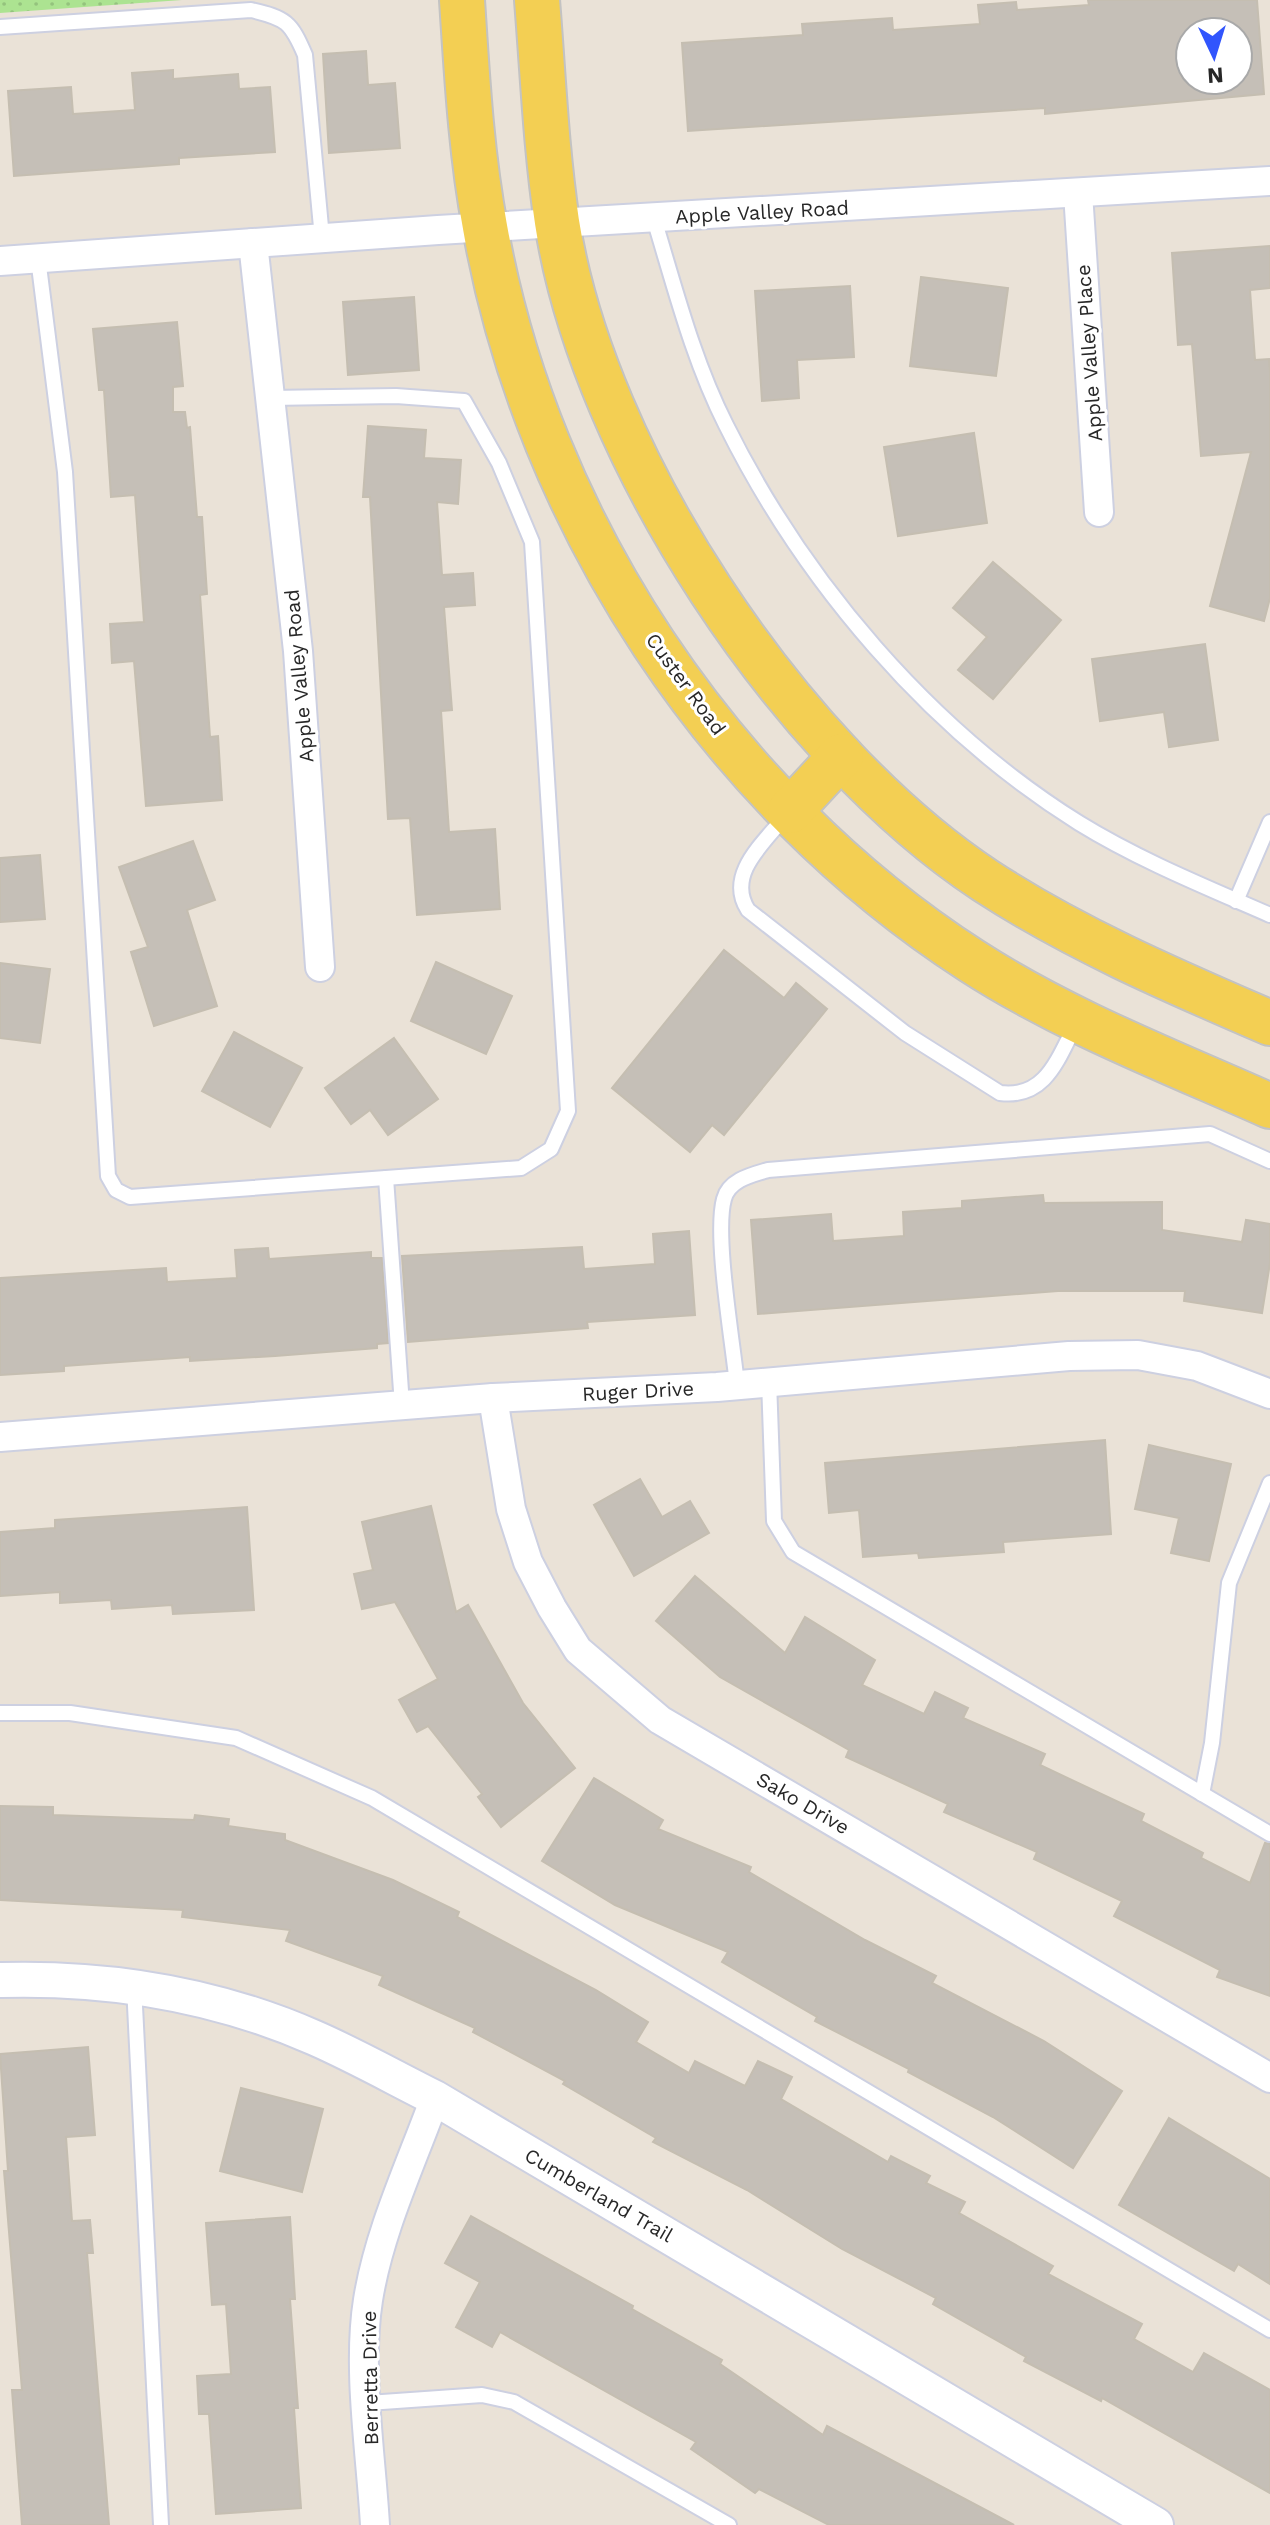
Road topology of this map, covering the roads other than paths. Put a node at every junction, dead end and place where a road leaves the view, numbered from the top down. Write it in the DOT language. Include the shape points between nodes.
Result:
graph roads {
  1 [pos="462,0"];
  2 [pos="537,0"];
  3 [pos="0,27"];
  4 [pos="1270,181"];
  5 [pos="1078,193"];
  6 [pos="654,219"];
  7 [pos="558,224"];
  8 [pos="485,227"];
  9 [pos="322,238"];
  10 [pos="253,243"];
  11 [pos="38,258"];
  12 [pos="0,261"];
  13 [pos="270,398"];
  14 [pos="1099,512"];
  15 [pos="841,756"];
  16 [pos="790,811"];
  17 [pos="1270,822"];
  18 [pos="1236,901"];
  19 [pos="1270,915"];
  20 [pos="320,967"];
  21 [pos="1078,1021"];
  22 [pos="1270,1023"];
  23 [pos="1270,1106"];
  24 [pos="1270,1161"];
  25 [pos="386,1178"];
  26 [pos="769,1381"];
  27 [pos="737,1385"];
  28 [pos="1270,1394"];
  29 [pos="493,1398"];
  30 [pos="402,1405"];
  31 [pos="0,1437"];
  32 [pos="1270,1483"];
  33 [pos="0,1713"];
  34 [pos="1202,1794"];
  35 [pos="1270,1834"];
  36 [pos="0,1980"];
  37 [pos="134,1985"];
  38 [pos="1270,2078"];
  39 [pos="435,2098"];
  40 [pos="1270,2330"];
  41 [pos="368,2403"];
  42 [pos="161,2525"];
  43 [pos="375,2525"];
  44 [pos="729,2525"];
  45 [pos="1156,2525"];
  1 -- 8 [label="main road, Custer Road" via="472,139"];
  2 -- 7 [label="main road"];
  3 -- 9 [label="lane" via="251,10 279,16 294,29 305,55"];
  4 -- 5 [label="street, Apple Valley Road"];
  5 -- 6 [label="street, Apple Valley Road"];
  5 -- 14 [label="street, Apple Valley Place"];
  6 -- 7 [label="street, Apple Valley Road"];
  6 -- 18 [label="lane" via="693,346 725,423 776,515 840,609 971,742 1079,823"];
  7 -- 8 [label="street, Apple Valley Road"];
  7 -- 15 [label="main road" via="597,365 644,476 735,628"];
  8 -- 9 [label="street, Apple Valley Road"];
  8 -- 16 [label="main road, Custer Road" via="542,428 589,532 677,679"];
  9 -- 10 [label="street, Apple Valley Road"];
  10 -- 11 [label="street, Apple Valley Road"];
  10 -- 13 [label="street, Apple Valley Road"];
  11 -- 12 [label="street, Apple Valley Road"];
  11 -- 25 [label="lane" via="65,472 108,1176 116,1190 130,1197"];
  13 -- 20 [label="street, Apple Valley Road" via="298,651"];
  13 -- 25 [label="lane" via="464,401 499,463 532,542 568,1111 551,1149 521,1168"];
  15 -- 16 [label="main road"];
  15 -- 22 [label="main road" via="985,880 1125,960"];
  16 -- 21 [label="main road, Custer Road" via="918,923 973,962"];
  16 -- 21 [label="lane" via="747,865 739,896 748,910 905,1033 1000,1093 1010,1094 1036,1088 1049,1075"];
  17 -- 18 [label="lane"];
  18 -- 19 [label="lane"];
  21 -- 23 [label="main road, Custer Road"];
  24 -- 27 [label="lane" via="1210,1134 768,1170 740,1179 724,1197 722,1228"];
  25 -- 30 [label="lane"];
  26 -- 27 [label="street, Ruger Drive"];
  26 -- 28 [label="street, Ruger Drive" via="1138,1355 1197,1366"];
  26 -- 34 [label="lane" via="774,1521 793,1552"];
  27 -- 29 [label="street, Ruger Drive"];
  29 -- 30 [label="street, Ruger Drive"];
  29 -- 38 [label="street, Sako Drive" via="511,1509 528,1562 578,1650 617,1685 660,1720"];
  30 -- 31 [label="street, Ruger Drive"];
  32 -- 34 [label="lane" via="1229,1583"];
  33 -- 40 [label="lane" via="70,1713 236,1738 372,1798"];
  34 -- 35 [label="lane"];
  36 -- 37 [label="street, Cumberland Trail"];
  37 -- 39 [label="street, Cumberland Trail" via="273,2022"];
  37 -- 42 [label="lane"];
  39 -- 41 [label="street, Berretta Drive" via="376,2265 368,2303"];
  39 -- 45 [label="street, Cumberland Trail"];
  41 -- 43 [label="street, Berretta Drive"];
  41 -- 44 [label="lane" via="482,2395 514,2402"];
}
